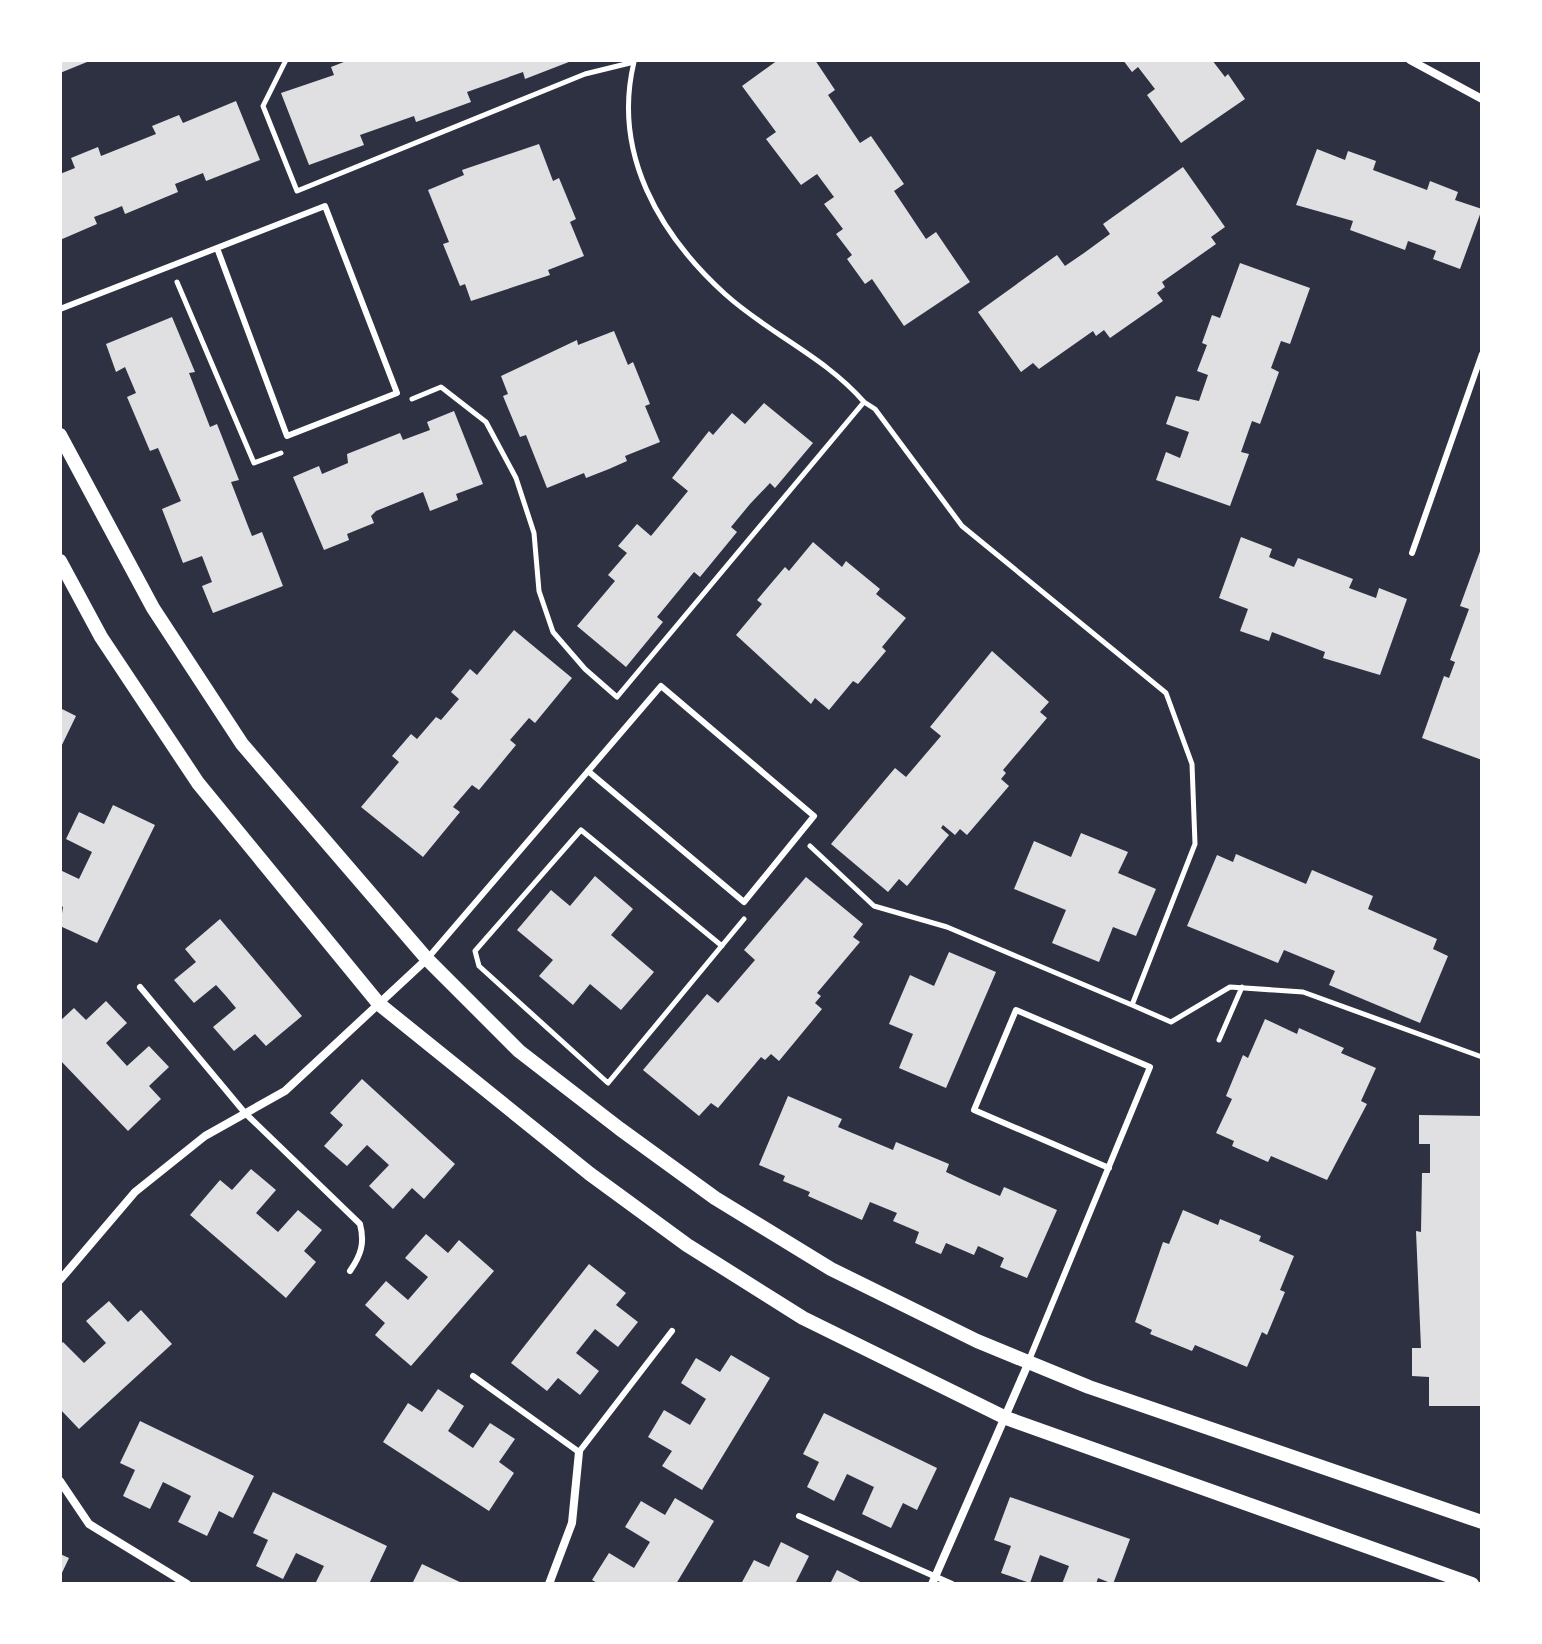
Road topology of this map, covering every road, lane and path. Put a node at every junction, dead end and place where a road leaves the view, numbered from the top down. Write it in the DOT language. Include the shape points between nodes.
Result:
graph roads {
  1 [pos="286,60"];
  2 [pos="1410,60"];
  3 [pos="1482,99"];
  4 [pos="217,248"];
  5 [pos="170,266"];
  6 [pos="60,309"];
  7 [pos="1482,354"];
  8 [pos="864,402"];
  9 [pos="398,405"];
  10 [pos="60,435"];
  11 [pos="283,452"];
  12 [pos="1412,553"];
  13 [pos="60,561"];
  14 [pos="588,771"];
  15 [pos="797,855"];
  16 [pos="750,912"];
  17 [pos="722,946"];
  18 [pos="427,959"];
  19 [pos="140,987"];
  20 [pos="1242,987"];
  21 [pos="379,1004"];
  22 [pos="1132,1005"];
  23 [pos="1219,1040"];
  24 [pos="1482,1057"];
  25 [pos="245,1113"];
  26 [pos="1109,1168"];
  27 [pos="350,1271"];
  28 [pos="60,1280"];
  29 [pos="672,1331"];
  30 [pos="1028,1364"];
  31 [pos="473,1376"];
  32 [pos="1006,1418"];
  33 [pos="579,1452"];
  34 [pos="60,1481"];
  35 [pos="799,1516"];
  36 [pos="1482,1522"];
  37 [pos="934,1581"];
  38 [pos="187,1584"];
  39 [pos="549,1584"];
  40 [pos="952,1584"];
  41 [pos="1472,1584"];
  1 -- 8 [label="path" via="263,106 297,191 585,74 634,62 627,91 635,162 672,240 725,294 819,359"];
  2 -- 3 [label="street"];
  4 -- 4 [label="lane" via="287,436 397,393 325,206"];
  4 -- 5 [label="lane"];
  5 -- 6 [label="lane"];
  5 -- 11 [label="path" via="254,463"];
  7 -- 12 [label="lane"];
  8 -- 9 [label="path" via="617,697 553,632 539,591 534,533 516,478 486,422 441,387"];
  8 -- 22 [label="path" via="875,409 962,526 1166,693 1192,764 1195,844"];
  10 -- 18 [label="street" via="153,608 242,744"];
  13 -- 21 [label="street" via="101,637 198,783"];
  14 -- 14 [label="lane" via="661,686 814,816 744,902"];
  14 -- 18 [label="lane"];
  15 -- 22 [label="path" via="807,844 874,906 947,927"];
  16 -- 17 [label="path"];
  17 -- 17 [label="path" via="608,1083 479,966 475,951 581,830"];
  18 -- 21 [label="street"];
  18 -- 30 [label="street" via="519,1051 715,1198 831,1269"];
  19 -- 25 [label="lane"];
  20 -- 22 [label="path" via="1207,998 1171,1022"];
  20 -- 23 [label="path"];
  20 -- 24 [label="path" via="1326,998"];
  21 -- 25 [label="street" via="285,1091"];
  21 -- 32 [label="street" via="687,1245 803,1318"];
  25 -- 27 [label="lane" via="360,1224 360,1256"];
  25 -- 28 [label="street" via="205,1136 135,1192"];
  26 -- 26 [label="lane" via="974,1110 1016,1010 1150,1067"];
  26 -- 30 [label="lane"];
  29 -- 33 [label="lane"];
  30 -- 32 [label="street"];
  30 -- 36 [label="street"];
  31 -- 33 [label="lane"];
  32 -- 37 [label="street"];
  32 -- 41 [label="street"];
  33 -- 39 [label="street" via="572,1523"];
  34 -- 38 [label="street" via="89,1524"];
  35 -- 37 [label="lane"];
  37 -- 40 [label="lane"];
}
